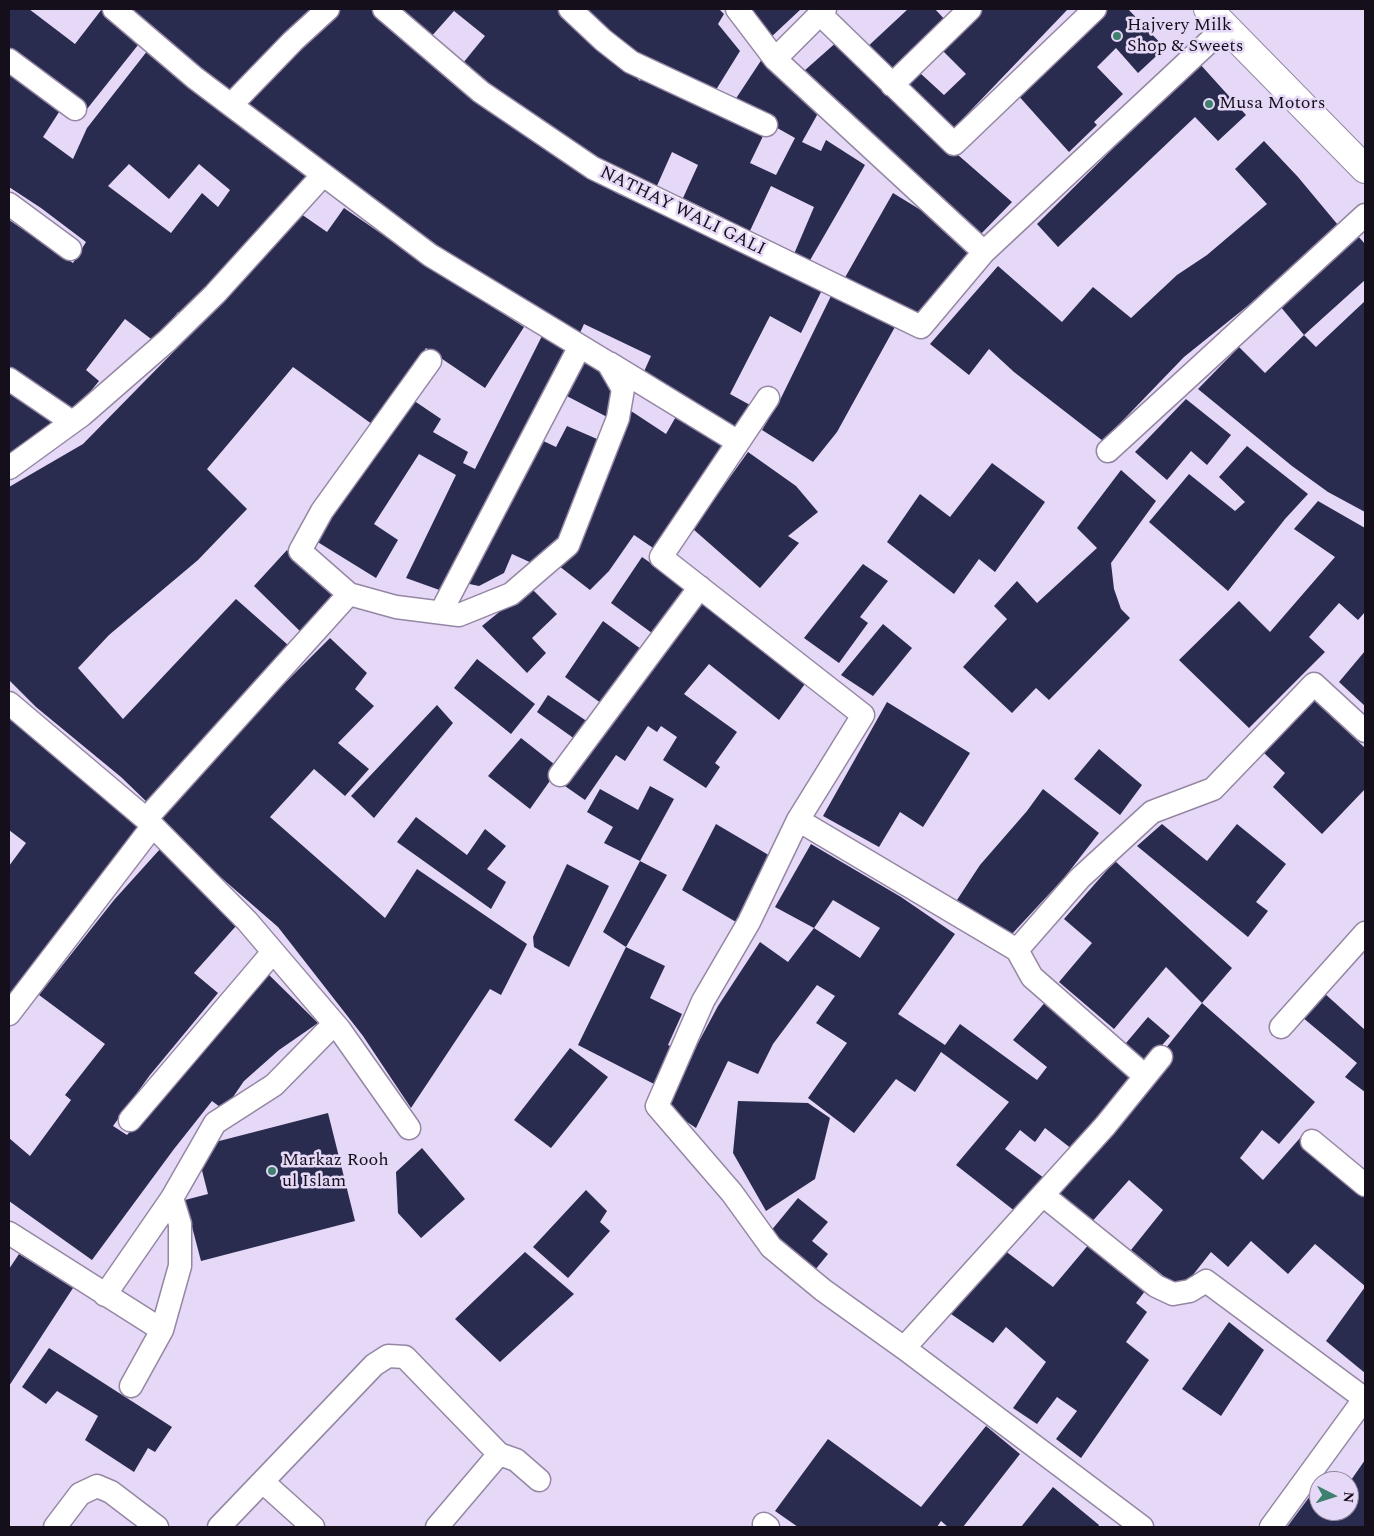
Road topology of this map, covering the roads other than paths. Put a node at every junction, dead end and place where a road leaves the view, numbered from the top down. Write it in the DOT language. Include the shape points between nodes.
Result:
graph roads {
  1 [pos="114,9"];
  2 [pos="328,9"];
  3 [pos="384,9"];
  4 [pos="570,9"];
  5 [pos="737,9"];
  6 [pos="970,9"];
  7 [pos="1095,9"];
  8 [pos="822,12"];
  9 [pos="1216,18"];
  10 [pos="775,59"];
  11 [pos="9,60"];
  12 [pos="892,85"];
  13 [pos="231,105"];
  14 [pos="75,110"];
  15 [pos="766,126"];
  16 [pos="1365,169"];
  17 [pos="323,175"];
  18 [pos="9,204"];
  19 [pos="1365,215"];
  20 [pos="70,249"];
  21 [pos="984,252"];
  22 [pos="580,346"];
  23 [pos="430,361"];
  24 [pos="608,363"];
  25 [pos="9,379"];
  26 [pos="768,398"];
  27 [pos="72,422"];
  28 [pos="738,442"];
  29 [pos="1108,451"];
  30 [pos="9,468"];
  31 [pos="700,587"];
  32 [pos="349,594"];
  33 [pos="441,612"];
  34 [pos="9,703"];
  35 [pos="1365,731"];
  36 [pos="560,775"];
  37 [pos="798,820"];
  38 [pos="149,823"];
  39 [pos="1365,933"];
  40 [pos="1017,950"];
  41 [pos="273,952"];
  42 [pos="9,1014"];
  43 [pos="334,1024"];
  44 [pos="1282,1027"];
  45 [pos="1160,1057"];
  46 [pos="1145,1076"];
  47 [pos="130,1120"];
  48 [pos="409,1128"];
  49 [pos="1312,1141"];
  50 [pos="1365,1185"];
  51 [pos="1044,1196"];
  52 [pos="172,1198"];
  53 [pos="12,1242"];
  54 [pos="105,1295"];
  55 [pos="162,1330"];
  56 [pos="904,1348"];
  57 [pos="131,1386"];
  58 [pos="1365,1398"];
  59 [pos="499,1454"];
  60 [pos="539,1480"];
  61 [pos="263,1482"];
  62 [pos="55,1527"];
  63 [pos="157,1527"];
  64 [pos="219,1527"];
  65 [pos="313,1527"];
  66 [pos="438,1527"];
  67 [pos="1142,1527"];
  68 [pos="1272,1527"];
  1 -- 13 [label="street"];
  2 -- 13 [label="street"];
  3 -- 21 [label="street, NATHAY WALI GALI" via="481,92 593,168 921,327"];
  4 -- 15 [label="street" via="631,62"];
  5 -- 10 [label="street"];
  6 -- 12 [label="street"];
  7 -- 12 [label="street" via="954,144"];
  8 -- 10 [label="street"];
  8 -- 12 [label="street"];
  9 -- 16 [label="main road"];
  9 -- 21 [label="street"];
  10 -- 21 [label="street"];
  11 -- 14 [label="street"];
  13 -- 17 [label="street"];
  17 -- 22 [label="street" via="430,255"];
  17 -- 27 [label="street" via="215,294 168,340"];
  18 -- 20 [label="street"];
  19 -- 29 [label="street"];
  22 -- 24 [label="street"];
  22 -- 33 [label="street"];
  23 -- 32 [label="street" via="322,511 300,551"];
  24 -- 28 [label="street"];
  24 -- 33 [label="street" via="623,389 618,418 568,545 511,594 459,615"];
  25 -- 27 [label="street"];
  26 -- 28 [label="street"];
  27 -- 30 [label="street"];
  28 -- 31 [label="street" via="661,557"];
  31 -- 36 [label="street"];
  31 -- 37 [label="street" via="863,714"];
  32 -- 33 [label="street" via="396,608"];
  32 -- 38 [label="street"];
  34 -- 38 [label="street"];
  35 -- 40 [label="street" via="1314,684 1213,789 1152,812 1080,878"];
  37 -- 40 [label="street"];
  37 -- 56 [label="street" via="749,922 703,1001 657,1106 732,1193 771,1247 823,1290"];
  38 -- 41 [label="street" via="247,921"];
  38 -- 42 [label="street"];
  39 -- 44 [label="street"];
  40 -- 46 [label="street" via="1032,977"];
  41 -- 43 [label="street"];
  41 -- 47 [label="street"];
  43 -- 48 [label="street"];
  43 -- 52 [label="street" via="274,1086 215,1123"];
  45 -- 46 [label="street"];
  46 -- 51 [label="street"];
  49 -- 50 [label="street"];
  51 -- 56 [label="street"];
  51 -- 58 [label="street" via="1156,1286 1172,1294 1190,1291 1206,1281"];
  52 -- 54 [label="street"];
  52 -- 55 [label="street" via="180,1224 180,1266"];
  53 -- 54 [label="street"];
  54 -- 55 [label="street"];
  55 -- 57 [label="street"];
  56 -- 67 [label="street"];
  58 -- 68 [label="street"];
  59 -- 60 [label="street" via="516,1460"];
  59 -- 61 [label="street" via="405,1357 388,1356 374,1366"];
  59 -- 66 [label="street"];
  61 -- 64 [label="street"];
  61 -- 65 [label="street"];
  62 -- 63 [label="street" via="80,1494 97,1486 111,1492"];
}
